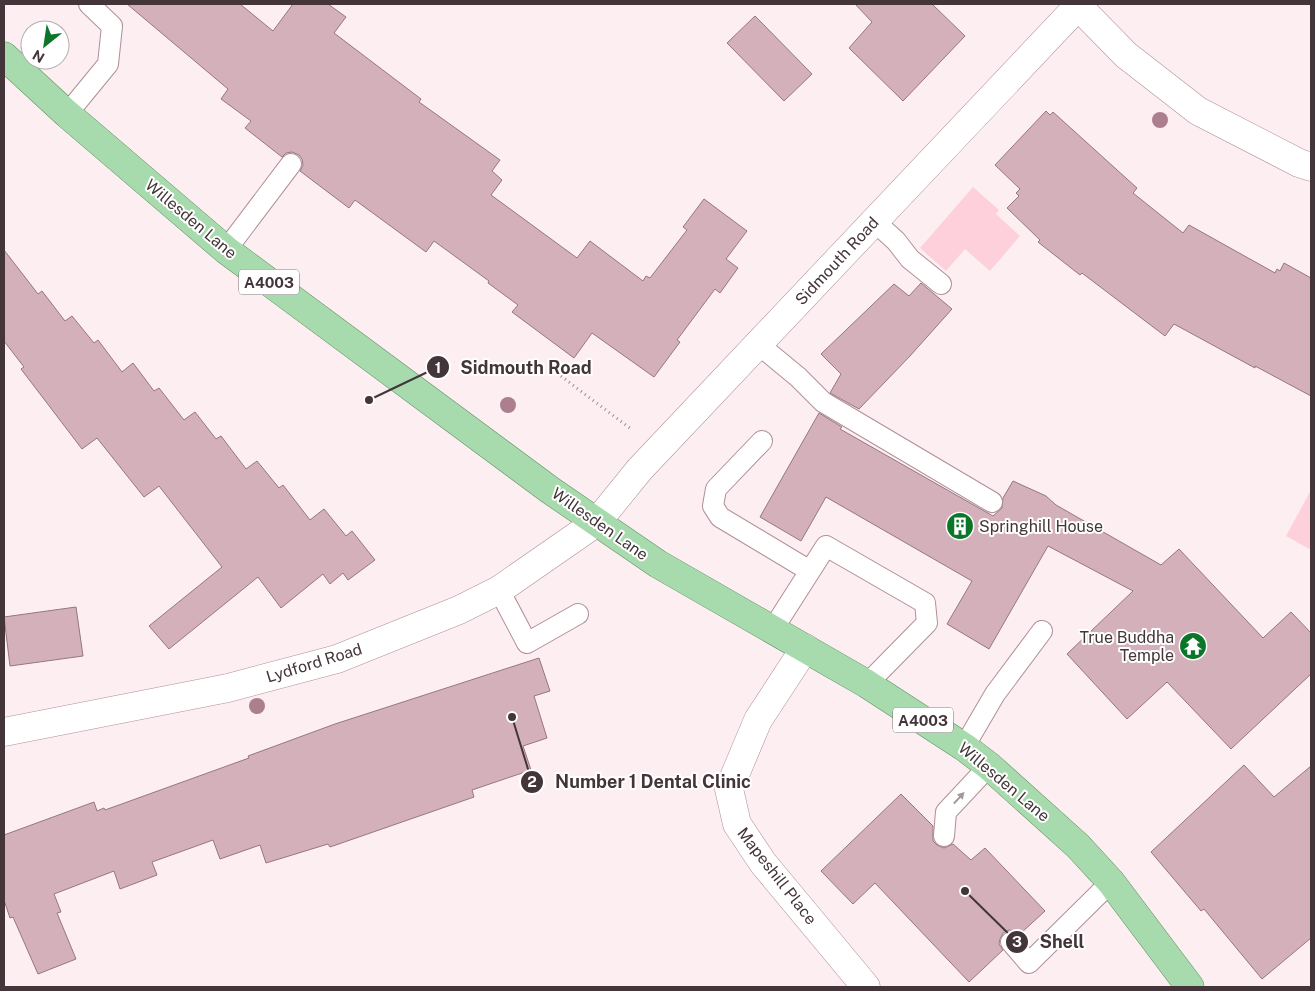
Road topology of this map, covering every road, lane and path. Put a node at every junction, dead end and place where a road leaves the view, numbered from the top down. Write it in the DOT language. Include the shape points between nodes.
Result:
graph roads {
  1 [pos="89,4"];
  2 [pos="1078,5"];
  3 [pos="4,56"];
  4 [pos="67,114"];
  5 [pos="291,164"];
  6 [pos="1311,167"];
  7 [pos="874,221"];
  8 [pos="226,250"];
  9 [pos="941,284"];
  10 [pos="758,344"];
  11 [pos="553,370"];
  12 [pos="635,432"];
  13 [pos="762,441"];
  14 [pos="992,502"];
  15 [pos="597,522"];
  16 [pos="810,571"];
  17 [pos="498,590"];
  18 [pos="578,614"];
  19 [pos="773,629"];
  20 [pos="1042,632"];
  21 [pos="805,648"];
  22 [pos="867,684"];
  23 [pos="4,732"];
  24 [pos="964,747"];
  25 [pos="989,766"];
  26 [pos="944,836"];
  27 [pos="1111,882"];
  28 [pos="1011,942"];
  29 [pos="866,987"];
  30 [pos="1190,987"];
  1 -- 4 [label="lane" via="112,26 108,64"];
  2 -- 6 [label="street" via="1126,55 1198,111"];
  2 -- 7 [label="street, Sidmouth Road"];
  3 -- 4 [label="main road, Willesden Lane / A4003"];
  4 -- 8 [label="main road, Willesden Lane / A4003"];
  5 -- 8 [label="lane"];
  7 -- 9 [label="lane" via="910,259"];
  7 -- 10 [label="street, Sidmouth Road"];
  8 -- 15 [label="main road, Willesden Lane / A4003"];
  10 -- 14 [label="lane" via="823,402"];
  10 -- 15 [label="street, Sidmouth Road" via="640,469"];
  11 -- 12 [label="path"];
  13 -- 16 [label="lane" via="716,489 713,506 720,517"];
  15 -- 17 [label="street, Lydford Road"];
  15 -- 19 [label="main road, Willesden Lane / A4003" via="658,564"];
  16 -- 19 [label="lane"];
  16 -- 22 [label="lane" via="826,546 925,603 927,623"];
  17 -- 18 [label="lane" via="527,643"];
  17 -- 23 [label="street, Lydford Road" via="459,610 337,659 228,688"];
  19 -- 21 [label="main road, Willesden Lane / A4003"];
  20 -- 24 [label="lane" via="995,694"];
  21 -- 22 [label="main road, Willesden Lane / A4003"];
  21 -- 29 [label="street, Mapeshill Place" via="758,720 729,789 737,824 764,863"];
  22 -- 24 [label="main road, Willesden Lane / A4003"];
  24 -- 25 [label="main road, Willesden Lane / A4003"];
  26 -- 25 [label="lane, one-way" via="946,812"];
  25 -- 27 [label="main road, Willesden Lane / A4003" via="1078,846"];
  27 -- 28 [label="lane" via="1029,963"];
  27 -- 30 [label="main road, Willesden Lane / A4003"];
}
